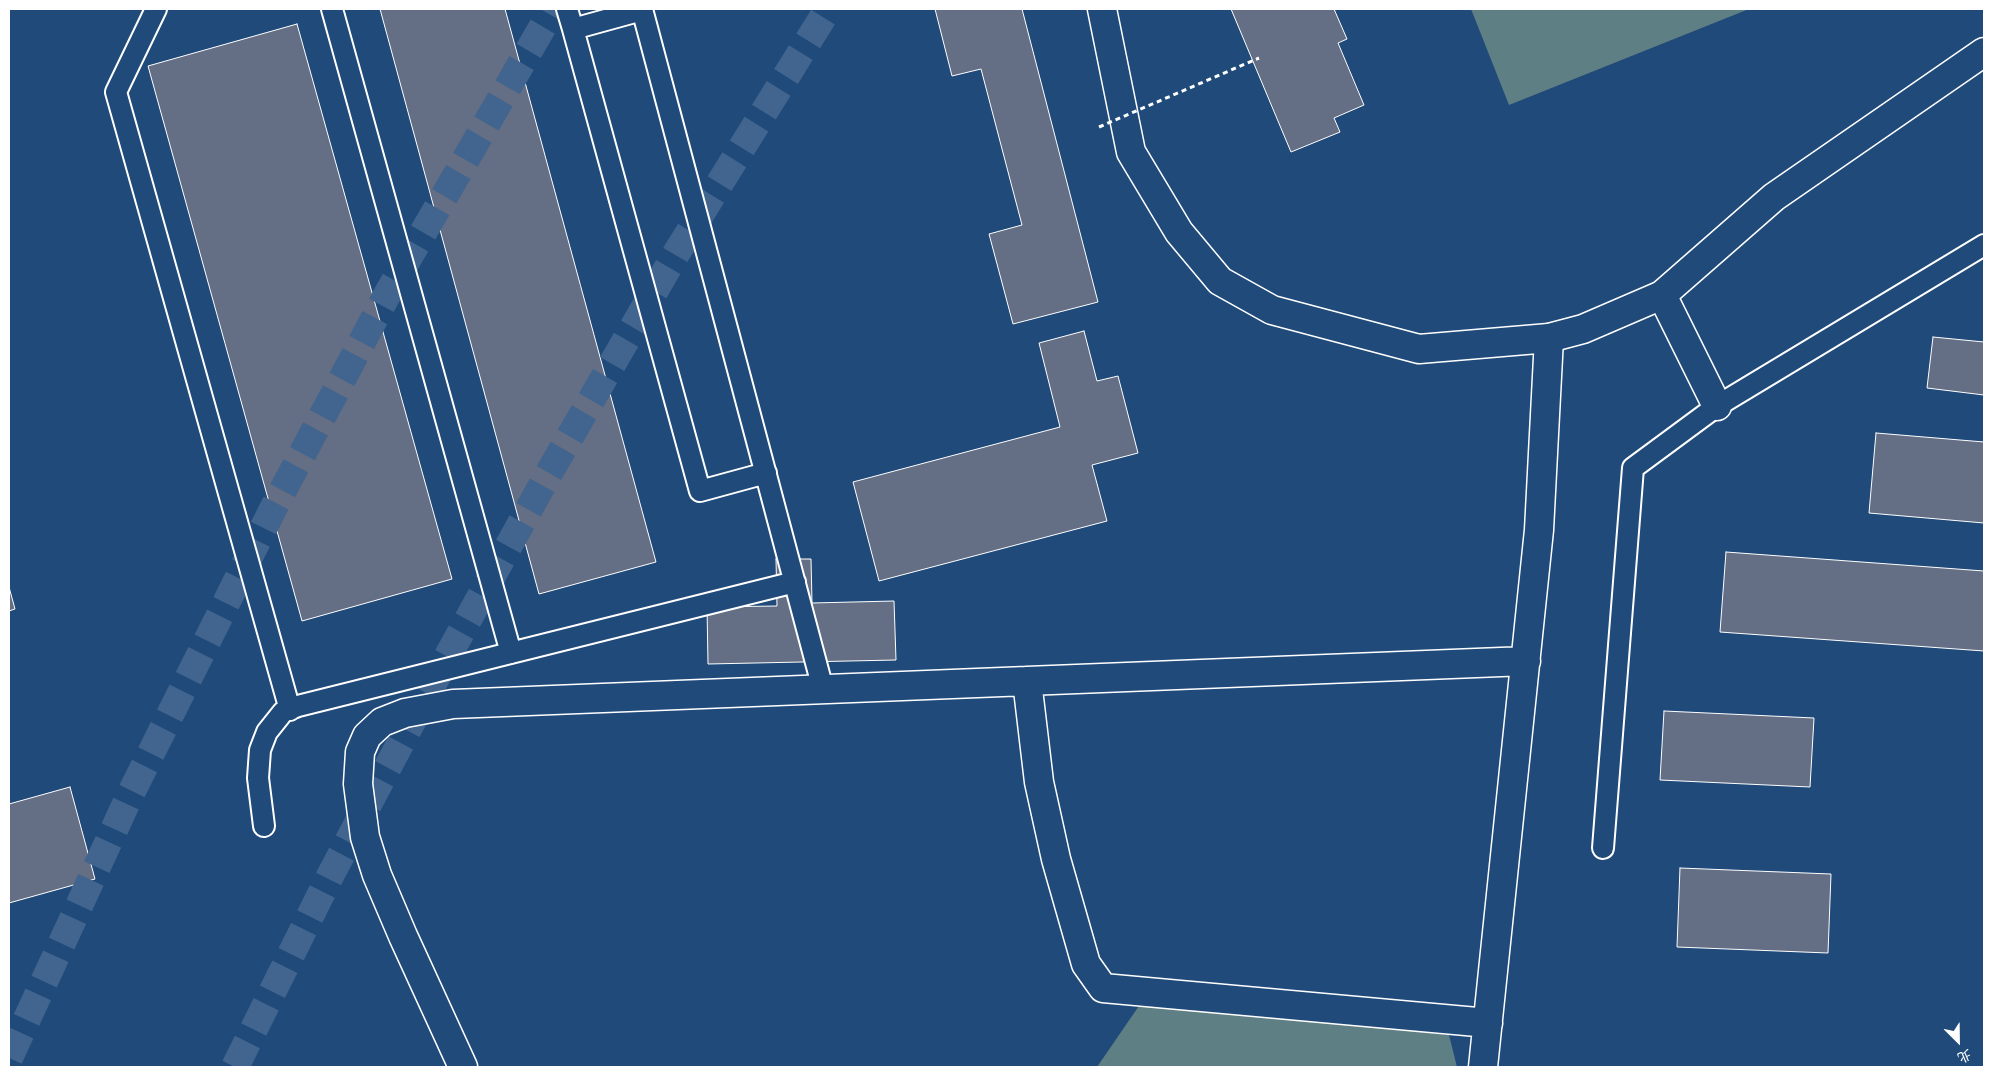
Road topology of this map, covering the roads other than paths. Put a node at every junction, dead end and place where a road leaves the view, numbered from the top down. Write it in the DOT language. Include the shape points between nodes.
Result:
graph roads {
  1 [pos="156,9"];
  2 [pos="332,9"];
  3 [pos="567,9"];
  4 [pos="642,9"];
  5 [pos="1102,9"];
  6 [pos="573,29"];
  7 [pos="1984,52"];
  8 [pos="1984,245"];
  9 [pos="1662,295"];
  10 [pos="1549,338"];
  11 [pos="1718,406"];
  12 [pos="766,473"];
  13 [pos="795,582"];
  14 [pos="511,653"];
  15 [pos="1526,661"];
  16 [pos="1027,681"];
  17 [pos="823,689"];
  18 [pos="290,710"];
  19 [pos="264,826"];
  20 [pos="1603,848"];
  21 [pos="1488,1024"];
  22 [pos="463,1067"];
  23 [pos="1483,1067"];
  1 -- 18 [label="lane" via="116,92"];
  2 -- 14 [label="lane"];
  3 -- 6 [label="lane"];
  4 -- 6 [label="lane"];
  4 -- 12 [label="lane"];
  5 -- 10 [label="street" via="1131,152 1179,232 1220,281 1272,310 1419,349"];
  6 -- 12 [label="lane" via="700,491"];
  7 -- 9 [label="street" via="1774,197"];
  8 -- 11 [label="lane"];
  9 -- 10 [label="street" via="1583,329"];
  9 -- 11 [label="street"];
  10 -- 15 [label="street" via="1539,530"];
  11 -- 20 [label="lane" via="1632,468"];
  12 -- 13 [label="lane"];
  13 -- 14 [label="lane"];
  13 -- 17 [label="lane"];
  14 -- 18 [label="lane"];
  15 -- 16 [label="street"];
  15 -- 21 [label="street"];
  16 -- 17 [label="street"];
  16 -- 21 [label="street" via="1039,782 1056,859 1086,964 1103,988"];
  17 -- 22 [label="street" via="453,704 405,712 382,722 367,736 360,752 358,784 365,837 377,875"];
  18 -- 19 [label="lane" via="283,712 267,732 260,750 258,778"];
  21 -- 23 [label="street"];
}
